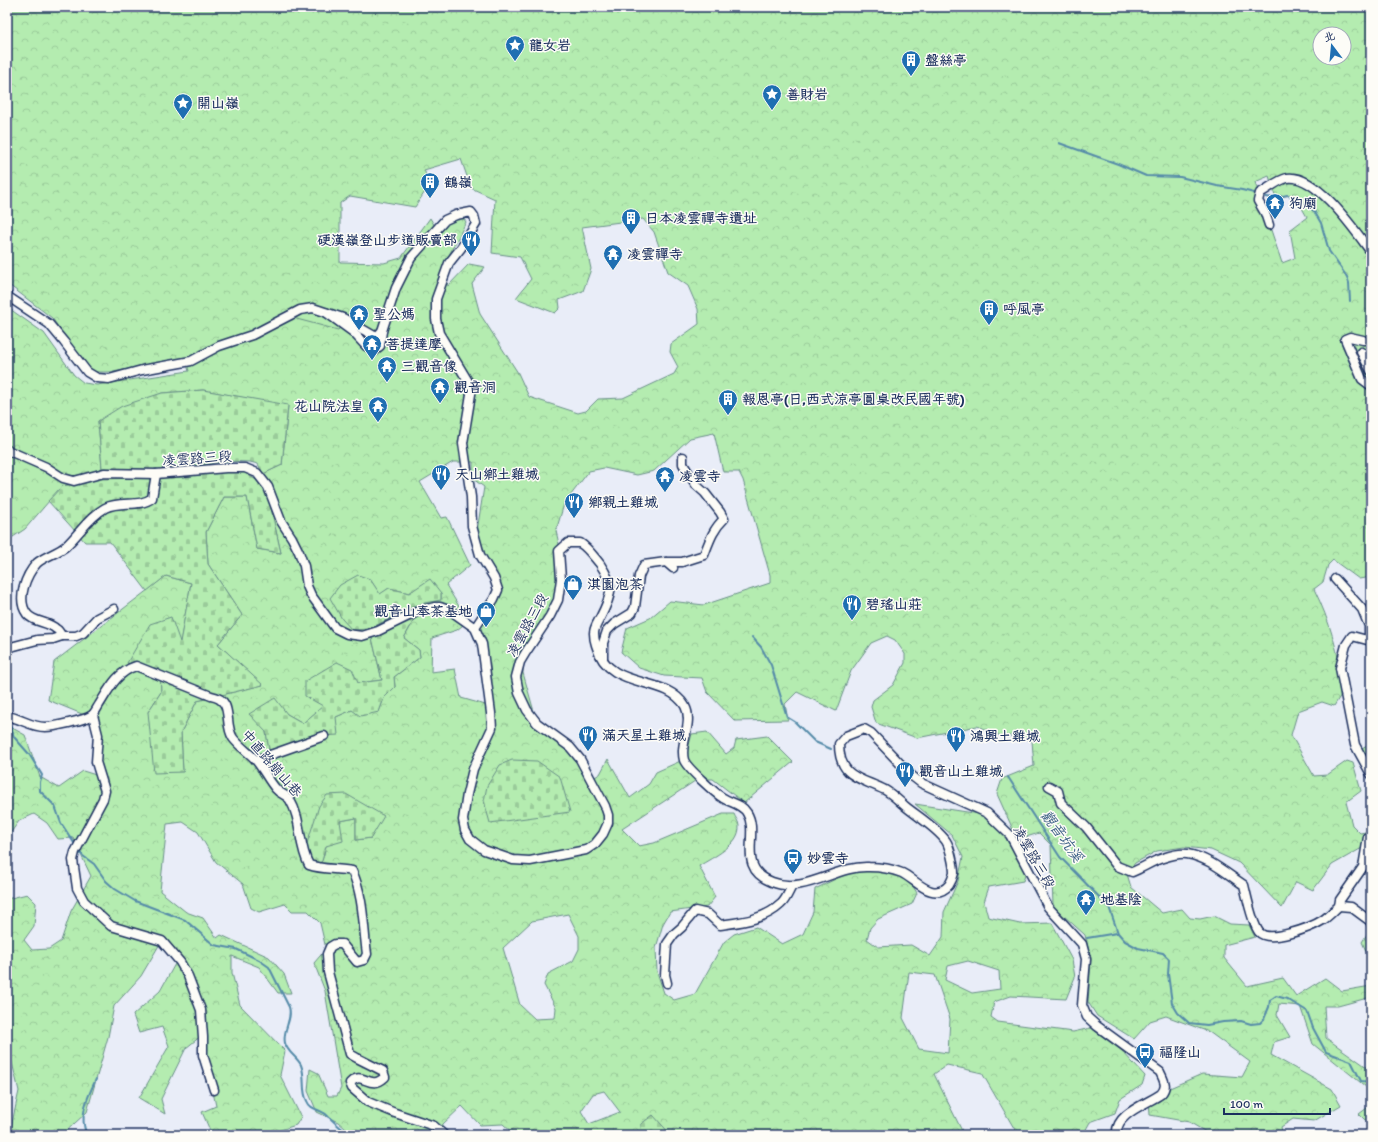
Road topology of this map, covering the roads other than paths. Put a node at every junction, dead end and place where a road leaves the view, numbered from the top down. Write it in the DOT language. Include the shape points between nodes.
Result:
graph roads {
  1 [pos="1269,225"];
  2 [pos="1371,252"];
  3 [pos="7,296"];
  4 [pos="328,313"];
  5 [pos="382,331"];
  6 [pos="1363,340"];
  7 [pos="1371,361"];
  8 [pos="1371,370"];
  9 [pos="1371,385"];
  10 [pos="7,450"];
  11 [pos="683,457"];
  12 [pos="156,474"];
  13 [pos="666,562"];
  14 [pos="673,568"];
  15 [pos="1335,579"];
  16 [pos="114,609"];
  17 [pos="475,628"];
  18 [pos="62,636"];
  19 [pos="1370,640"];
  20 [pos="7,648"];
  21 [pos="603,660"];
  22 [pos="93,715"];
  23 [pos="11,716"];
  24 [pos="324,736"];
  25 [pos="256,760"];
  26 [pos="1371,774"];
  27 [pos="1049,786"];
  28 [pos="1371,834"];
  29 [pos="792,886"];
  30 [pos="1339,906"];
  31 [pos="1371,923"];
  32 [pos="667,983"];
  33 [pos="214,1090"];
  34 [pos="444,1135"];
  35 [pos="1117,1135"];
  1 -- 2 [label="street" via="1258,201 1260,193 1287,178 1296,178 1317,189 1339,210"];
  3 -- 4 [label="street" via="49,324 87,372 97,378 109,379 191,361 219,346 252,335 300,310 313,308"];
  4 -- 5 [label="street" via="343,318 376,337"];
  4 -- 5 [label="street" via="353,332 366,346 375,350 380,346"];
  5 -- 17 [label="street" via="396,288 411,258 445,220 471,212 476,224 449,263 436,299 436,319 439,332 472,388 463,443 471,497 472,526 480,555 498,590"];
  6 -- 9 [label="street" via="1350,337 1344,339 1362,379"];
  7 -- 8 [label="street" via="1361,352"];
  10 -- 12 [label="street, 凌雲路三段" via="74,481 104,473"];
  11 -- 13 [label="street" via="683,464 696,485 724,519 710,538 704,555 682,562"];
  12 -- 17 [label="street, 凌雲路三段" via="226,468 246,468 257,473 268,487 281,520 299,552 311,595 335,628 347,634 362,636 435,606 451,611"];
  12 -- 18 [label="street" via="152,498 146,502 117,504 106,508 87,523 65,547 37,563 29,576 23,589 23,603 27,613 34,620 56,628"];
  13 -- 14 [label="street"];
  13 -- 21 [label="street" via="644,565 635,607 632,613 607,631 603,643"];
  15 -- 19 [label="street" via="1362,609 1369,626"];
  16 -- 18 [label="street" via="97,618 83,633"];
  17 -- 21 [label="street, 凌雲路三段" via="482,644 492,728 473,769 463,820 470,839 484,850 513,860 530,861 586,850 595,844 608,823 605,806 580,759 570,748 537,723 519,693 516,677 520,662 558,600 561,579 559,551 568,543 577,542 584,545 595,557 609,581 609,601 594,631"];
  18 -- 20 [label="street"];
  19 -- 26 [label="street" via="1352,636 1346,645 1340,668 1355,745"];
  21 -- 29 [label="street, 凌雲路三段" via="613,672 670,692 679,698 686,708 688,720 684,760 721,797 744,808 749,817 752,863 759,875 771,882"];
  22 -- 23 [label="street" via="84,720 45,727 29,724"];
  22 -- 25 [label="street, 中直路崩山巷" via="116,678 136,666 218,697 227,707 230,734"];
  22 -- 33 [label="street" via="98,735 96,762 105,791 75,852 73,860 77,888 84,901 111,926 162,941 180,962 201,1010 203,1055"];
  24 -- 25 [label="street"];
  25 -- 34 [label="street, 中直路崩山巷" via="277,791 289,799 294,808 300,839 309,865 326,869 340,868 352,872 360,892 366,954 364,960 357,962 342,944 335,944 330,947 327,954 328,972 350,1054 384,1071 385,1077 380,1082 373,1083 354,1078 350,1083 352,1088 368,1102 434,1126"];
  27 -- 30 [label="street" via="1058,791 1061,803 1086,827 1117,866 1132,872 1142,869 1151,862 1186,853 1203,858 1244,885 1260,934 1277,936 1311,926 1325,919"];
  28 -- 30 [label="street" via="1368,837 1363,867 1340,900"];
  29 -- 32 [label="street" via="782,904 764,916 748,922 720,925 708,914 695,911 667,944"];
  29 -- 35 [label="street, 凌雲路三段" via="858,866 897,871 924,889 936,891 945,888 951,882 954,874 951,858 946,842 938,833 886,791 848,772 839,751 839,744 846,736 859,730 864,729 871,733 921,783 987,813 1010,835 1048,907 1082,944 1086,959 1082,1005 1087,1017 1160,1072 1166,1083 1161,1094 1120,1121"];
  30 -- 31 [label="street" via="1351,907"];
}
